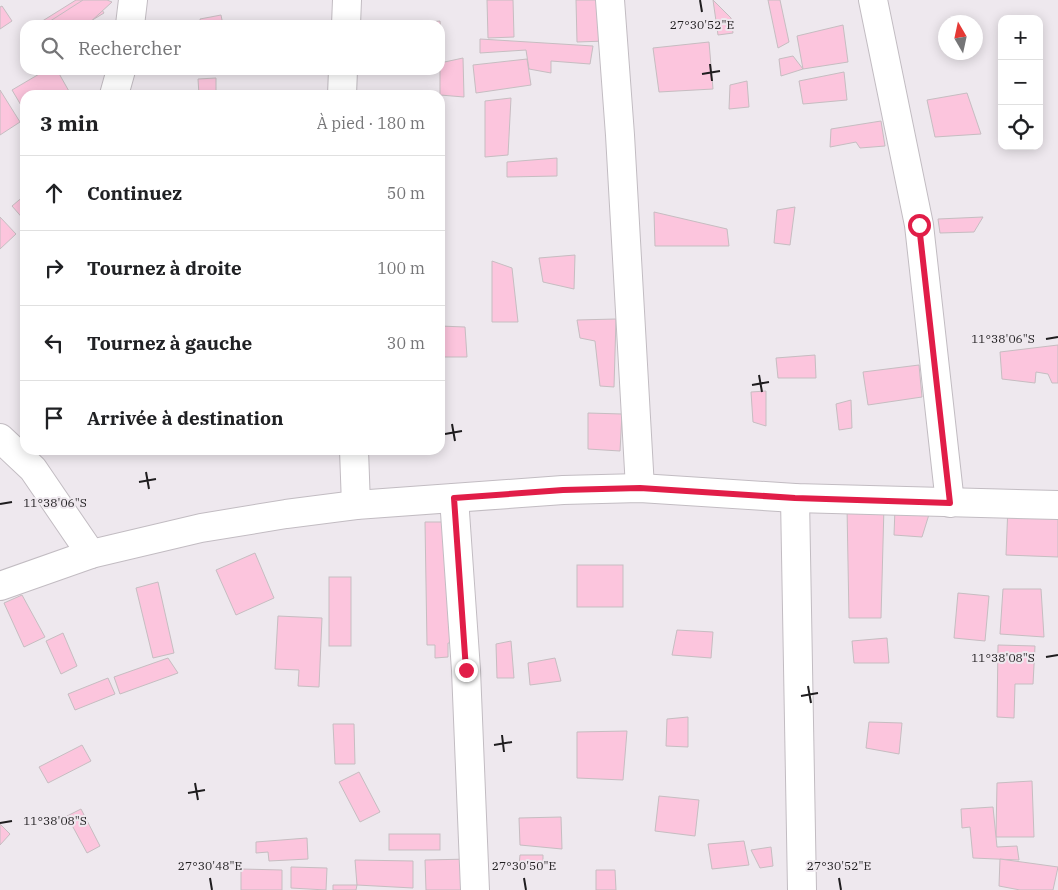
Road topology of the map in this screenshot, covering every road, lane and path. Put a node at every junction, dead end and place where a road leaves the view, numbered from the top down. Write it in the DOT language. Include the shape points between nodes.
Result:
graph roads {
  1 [pos="133,0"];
  2 [pos="347,0"];
  3 [pos="610,0"];
  4 [pos="873,0"];
  5 [pos="131,20"];
  6 [pos="346,20"];
  7 [pos="120,75"];
  8 [pos="344,75"];
  9 [pos="115,90"];
  10 [pos="342,90"];
  11 [pos="0,438"];
  12 [pos="354,455"];
  13 [pos="640,488"];
  14 [pos="454,498"];
  15 [pos="795,498"];
  16 [pos="950,503"];
  17 [pos="356,505"];
  18 [pos="1058,505"];
  19 [pos="92,554"];
  20 [pos="0,586"];
  21 [pos="475,890"];
  22 [pos="802,890"];
  1 -- 5 [label="street"];
  2 -- 6 [label="street"];
  3 -- 13 [label="street"];
  4 -- 16 [label="street" via="919,225"];
  7 -- 9 [label="street"];
  8 -- 10 [label="street"];
  11 -- 19 [label="street" via="33,468"];
  12 -- 17 [label="street"];
  13 -- 14 [label="street"];
  13 -- 15 [label="street"];
  14 -- 17 [label="street"];
  14 -- 21 [label="street" via="466,670"];
  15 -- 16 [label="street"];
  15 -- 22 [label="street"];
  16 -- 18 [label="street"];
  17 -- 19 [label="street" via="201,528"];
  19 -- 20 [label="street"];
}
